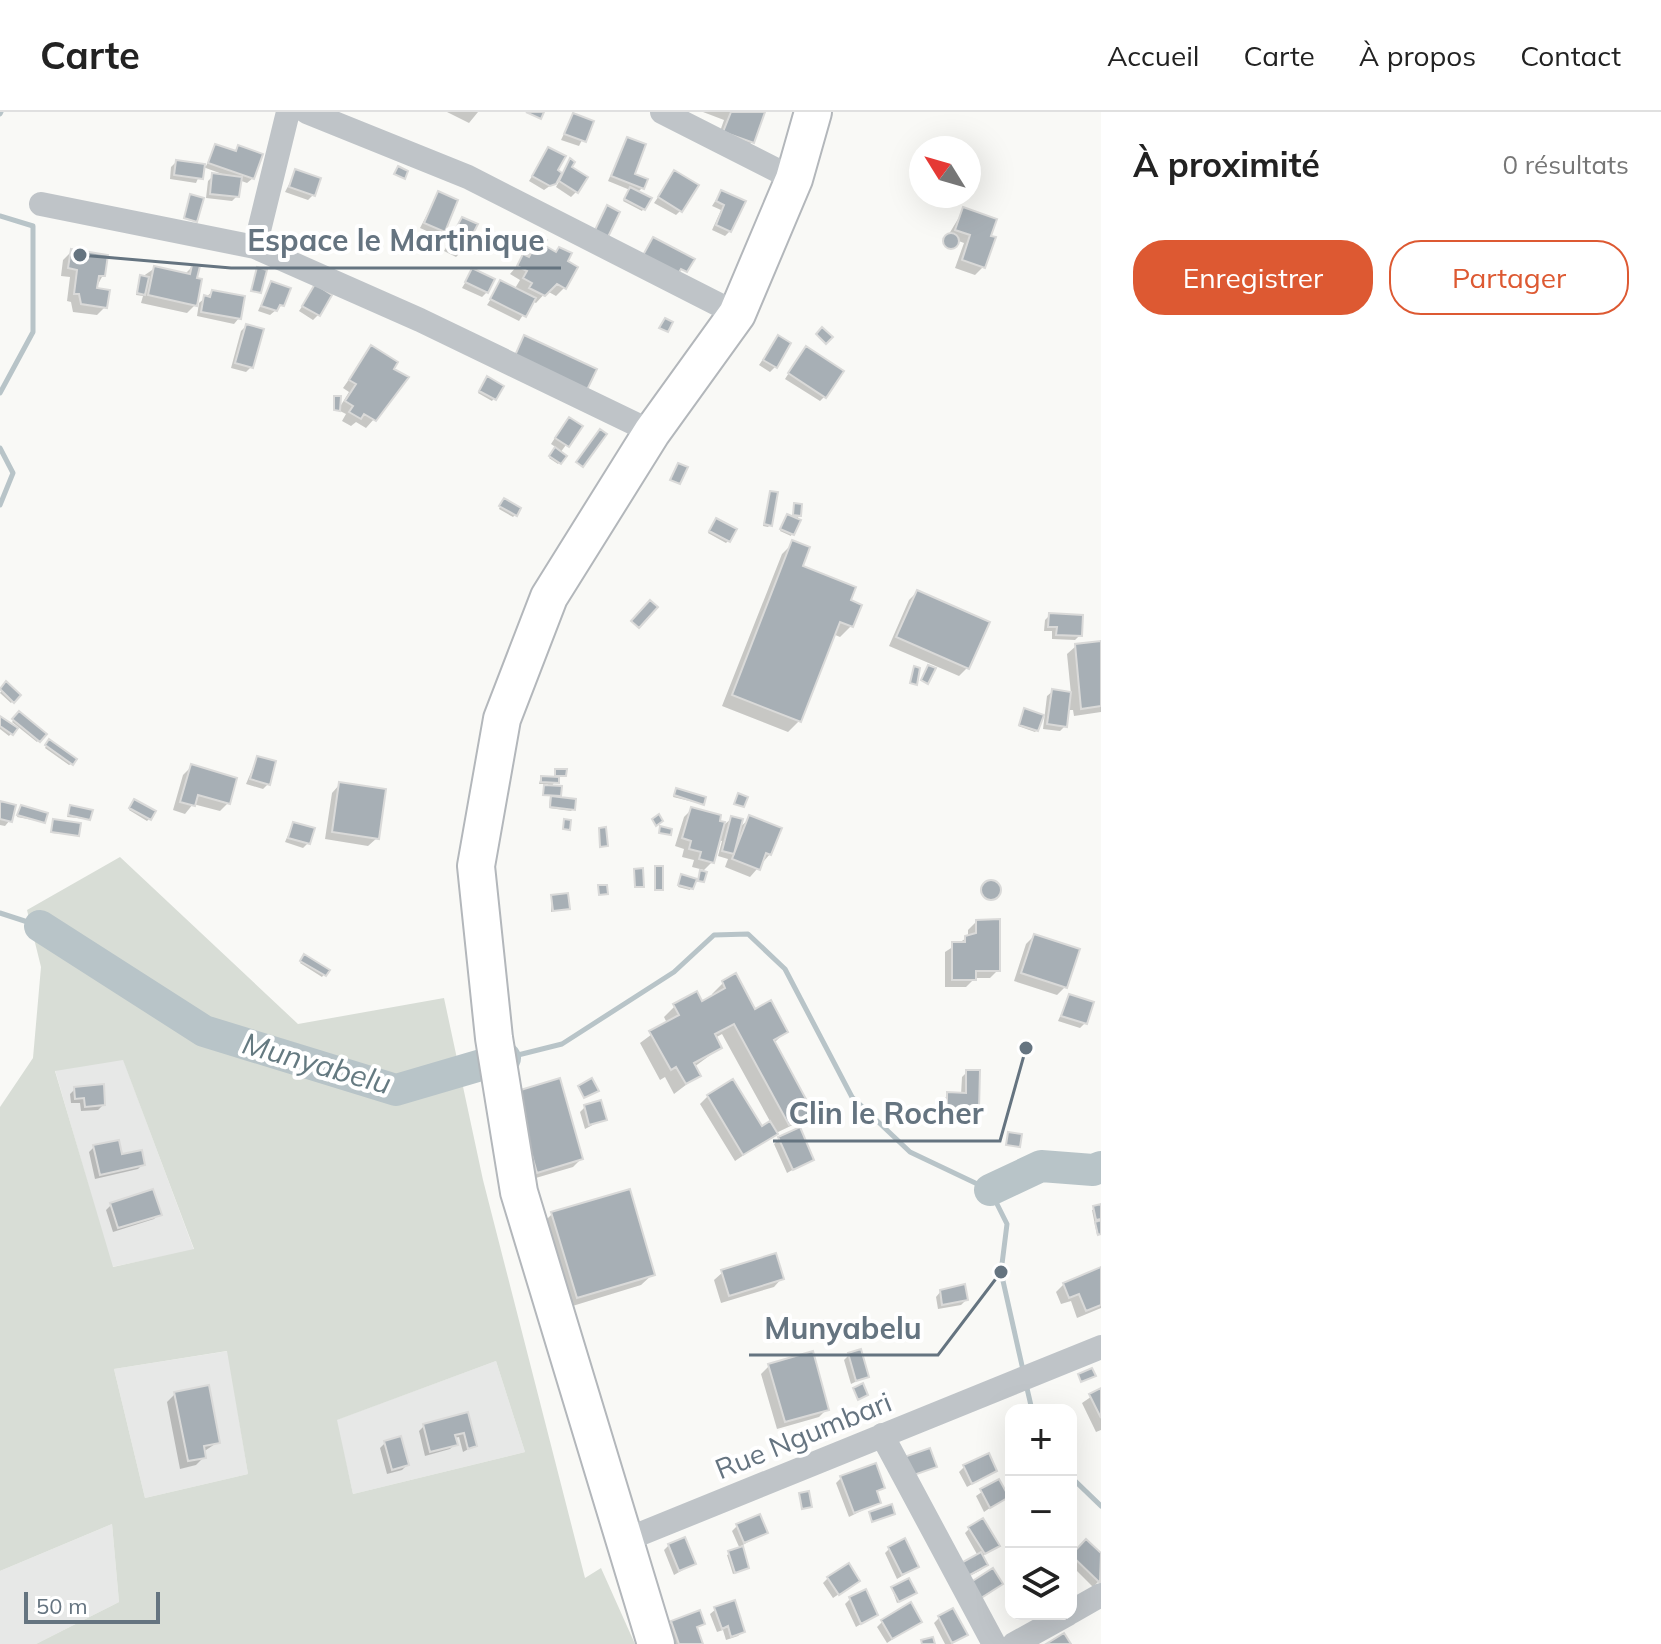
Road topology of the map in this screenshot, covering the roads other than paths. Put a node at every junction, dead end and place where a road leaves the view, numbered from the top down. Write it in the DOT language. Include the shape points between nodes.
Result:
graph roads {
  1 [pos="288,112"];
  2 [pos="307,112"];
  3 [pos="662,112"];
  4 [pos="813,112"];
  5 [pos="794,179"];
  6 [pos="41,204"];
  7 [pos="255,247"];
  8 [pos="737,314"];
  9 [pos="652,432"];
  10 [pos="1101,1347"];
  11 [pos="882,1435"];
  12 [pos="623,1541"];
  13 [pos="1101,1595"];
  14 [pos="1077,1608"];
  15 [pos="1057,1620"];
  16 [pos="656,1644"];
  17 [pos="994,1644"];
  18 [pos="1014,1644"];
  1 -- 7 [label="street"];
  2 -- 8 [label="street" via="468,177"];
  3 -- 5 [label="street"];
  4 -- 5 [label="highway"];
  5 -- 8 [label="highway"];
  6 -- 7 [label="street"];
  7 -- 9 [label="street"];
  8 -- 9 [label="highway"];
  9 -- 12 [label="highway" via="549,597 502,719 476,866 496,1055 519,1192"];
  10 -- 11 [label="street, Rue Ngumbari"];
  11 -- 12 [label="street, Rue Ngumbari"];
  11 -- 17 [label="street"];
  12 -- 16 [label="highway"];
  13 -- 14 [label="street"];
  15 -- 18 [label="street"];
}
